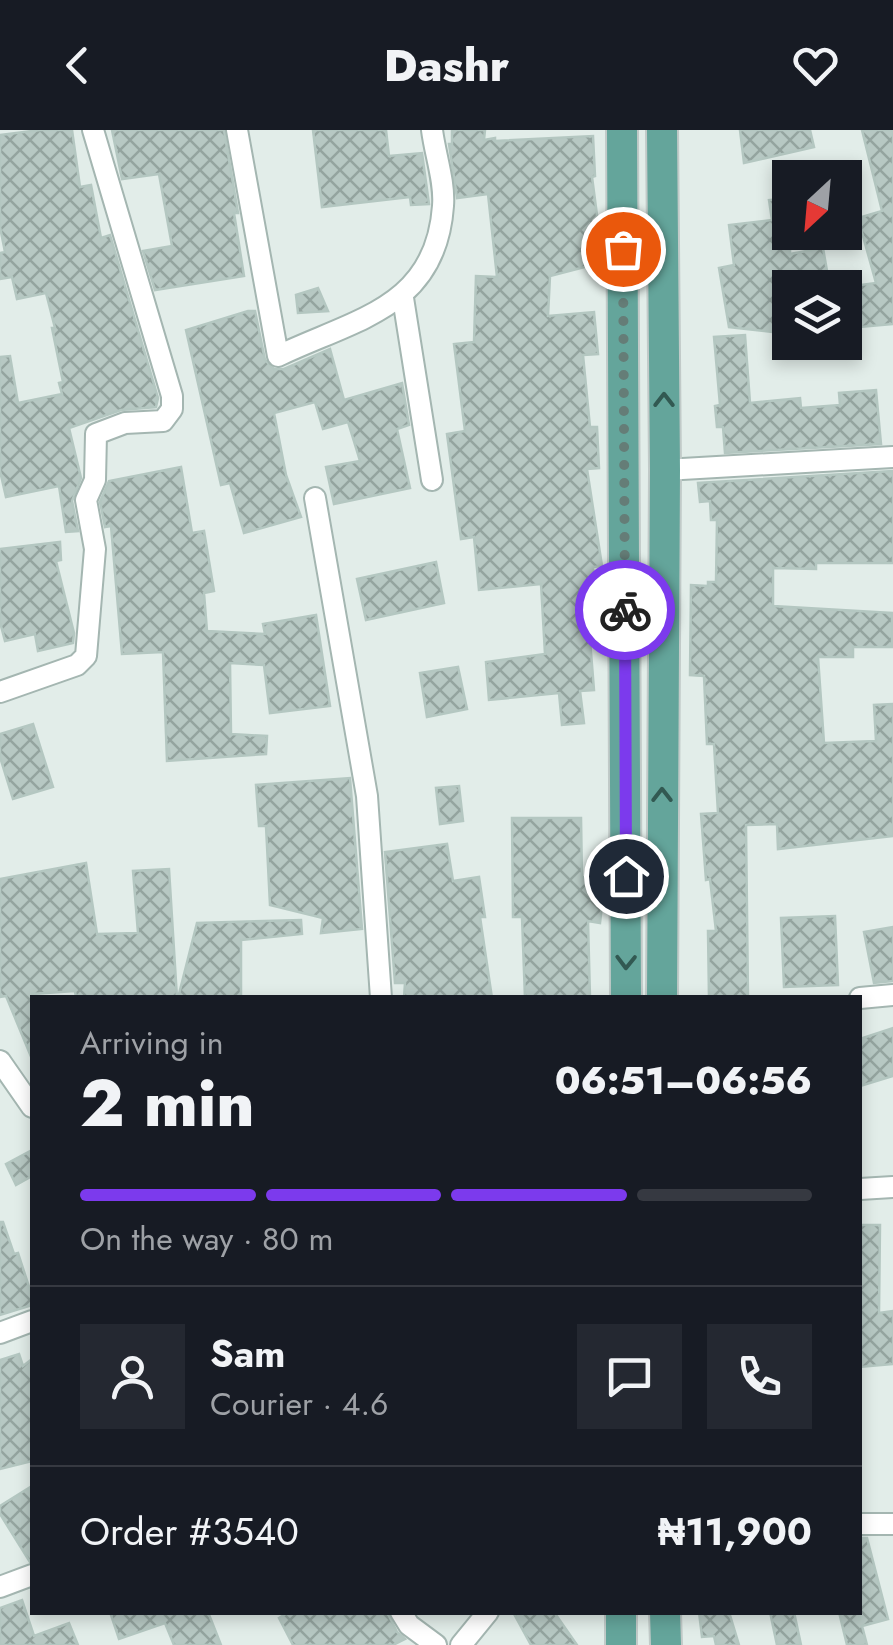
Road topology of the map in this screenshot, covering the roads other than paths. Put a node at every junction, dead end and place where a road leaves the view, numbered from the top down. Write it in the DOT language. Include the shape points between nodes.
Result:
graph roads {
  1 [pos="93,130"];
  2 [pos="237,130"];
  3 [pos="432,130"];
  4 [pos="622,130"];
  5 [pos="662,130"];
  6 [pos="402,298"];
  7 [pos="893,457"];
  8 [pos="665,470"];
  9 [pos="432,480"];
  10 [pos="316,498"];
  11 [pos="1,688"];
  12 [pos="893,994"];
  13 [pos="381,995"];
  14 [pos="626,995"];
  15 [pos="662,995"];
  16 [pos="862,998"];
  17 [pos="0,1061"];
  18 [pos="30,1104"];
  19 [pos="893,1187"];
  20 [pos="862,1189"];
  21 [pos="30,1321"];
  22 [pos="0,1333"];
  23 [pos="862,1524"];
  24 [pos="893,1524"];
  25 [pos="30,1576"];
  26 [pos="0,1588"];
  27 [pos="403,1615"];
  28 [pos="486,1615"];
  29 [pos="621,1615"];
  30 [pos="665,1615"];
  31 [pos="436,1645"];
  32 [pos="461,1645"];
  33 [pos="621,1645"];
  34 [pos="666,1645"];
  1 -- 11 [label="street" via="172,408 163,422 125,423 96,434 95,480 86,500 96,549 86,656 77,665"];
  2 -- 6 [label="street" via="278,356"];
  3 -- 6 [label="street" via="444,202 437,248"];
  4 -- 14 [label="main road, one-way"];
  8 -- 5 [label="main road, one-way"];
  6 -- 9 [label="street"];
  7 -- 8 [label="street"];
  15 -- 8 [label="main road, one-way"];
  10 -- 13 [label="street" via="368,796"];
  12 -- 16 [label="street"];
  17 -- 18 [label="street"];
  19 -- 20 [label="street"];
  21 -- 22 [label="street"];
  23 -- 24 [label="street"];
  25 -- 26 [label="street"];
  27 -- 31 [label="street"];
  28 -- 32 [label="street"];
  29 -- 33 [label="main road"];
  30 -- 34 [label="main road"];
}
